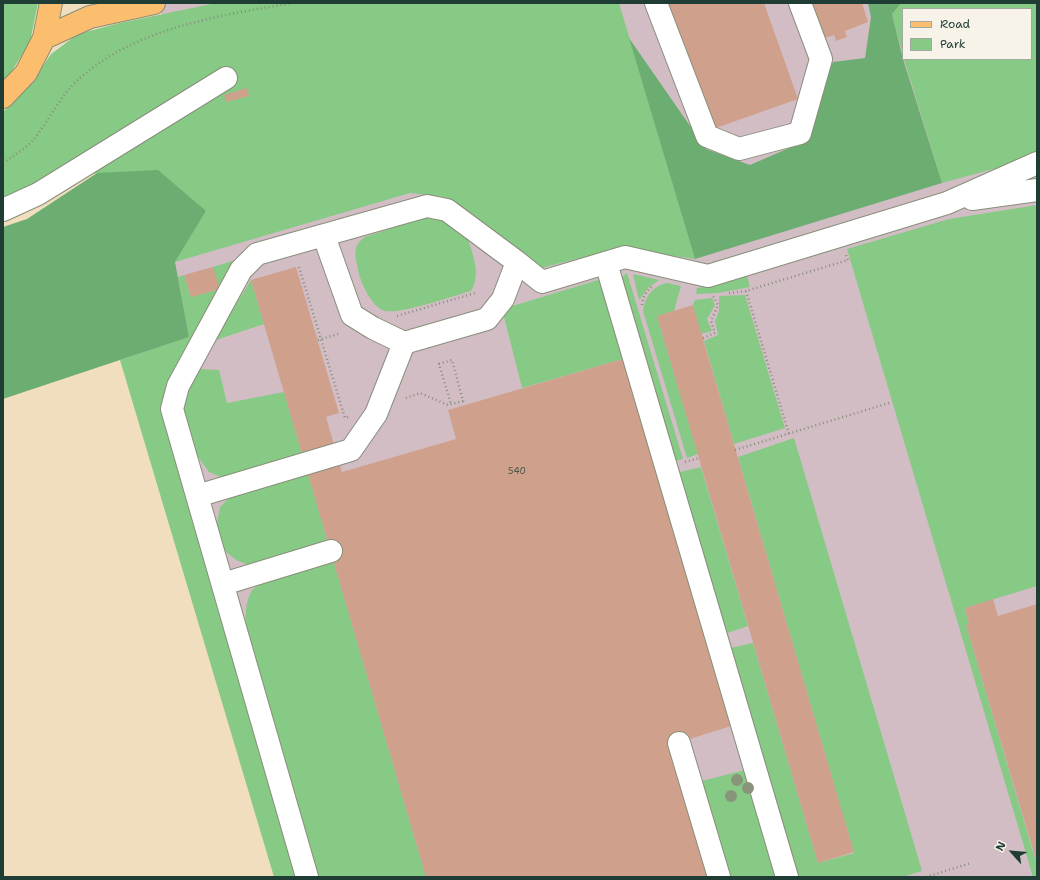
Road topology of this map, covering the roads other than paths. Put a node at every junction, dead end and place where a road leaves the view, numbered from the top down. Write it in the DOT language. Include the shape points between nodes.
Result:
graph roads {
  1 [pos="51,3"];
  2 [pos="154,3"];
  3 [pos="656,3"];
  4 [pos="800,3"];
  5 [pos="44,38"];
  6 [pos="226,78"];
  7 [pos="3,97"];
  8 [pos="1037,163"];
  9 [pos="1037,190"];
  10 [pos="947,203"];
  11 [pos="3,210"];
  12 [pos="324,236"];
  13 [pos="517,262"];
  14 [pos="606,263"];
  15 [pos="404,343"];
  16 [pos="197,496"];
  17 [pos="331,551"];
  18 [pos="222,584"];
  19 [pos="679,743"];
  20 [pos="307,877"];
  21 [pos="719,877"];
  22 [pos="787,877"];
  1 -- 5 [label="main road"];
  2 -- 5 [label="main road" via="90,17"];
  3 -- 4 [label="lane" via="707,136 739,149 800,133 821,59"];
  5 -- 7 [label="main road" via="26,73"];
  6 -- 11 [label="lane" via="38,194"];
  8 -- 10 [label="lane"];
  9 -- 10 [label="lane"];
  10 -- 14 [label="lane" via="708,276 625,257"];
  12 -- 13 [label="lane" via="427,206 447,210"];
  12 -- 15 [label="lane" via="352,315"];
  12 -- 16 [label="lane" via="257,254 241,270 178,386 172,409"];
  13 -- 14 [label="lane" via="542,282"];
  13 -- 15 [label="lane" via="503,299 487,319"];
  14 -- 22 [label="lane"];
  15 -- 16 [label="lane" via="376,414 351,450"];
  16 -- 18 [label="lane"];
  17 -- 18 [label="lane"];
  18 -- 20 [label="lane"];
  19 -- 21 [label="lane"];
}
